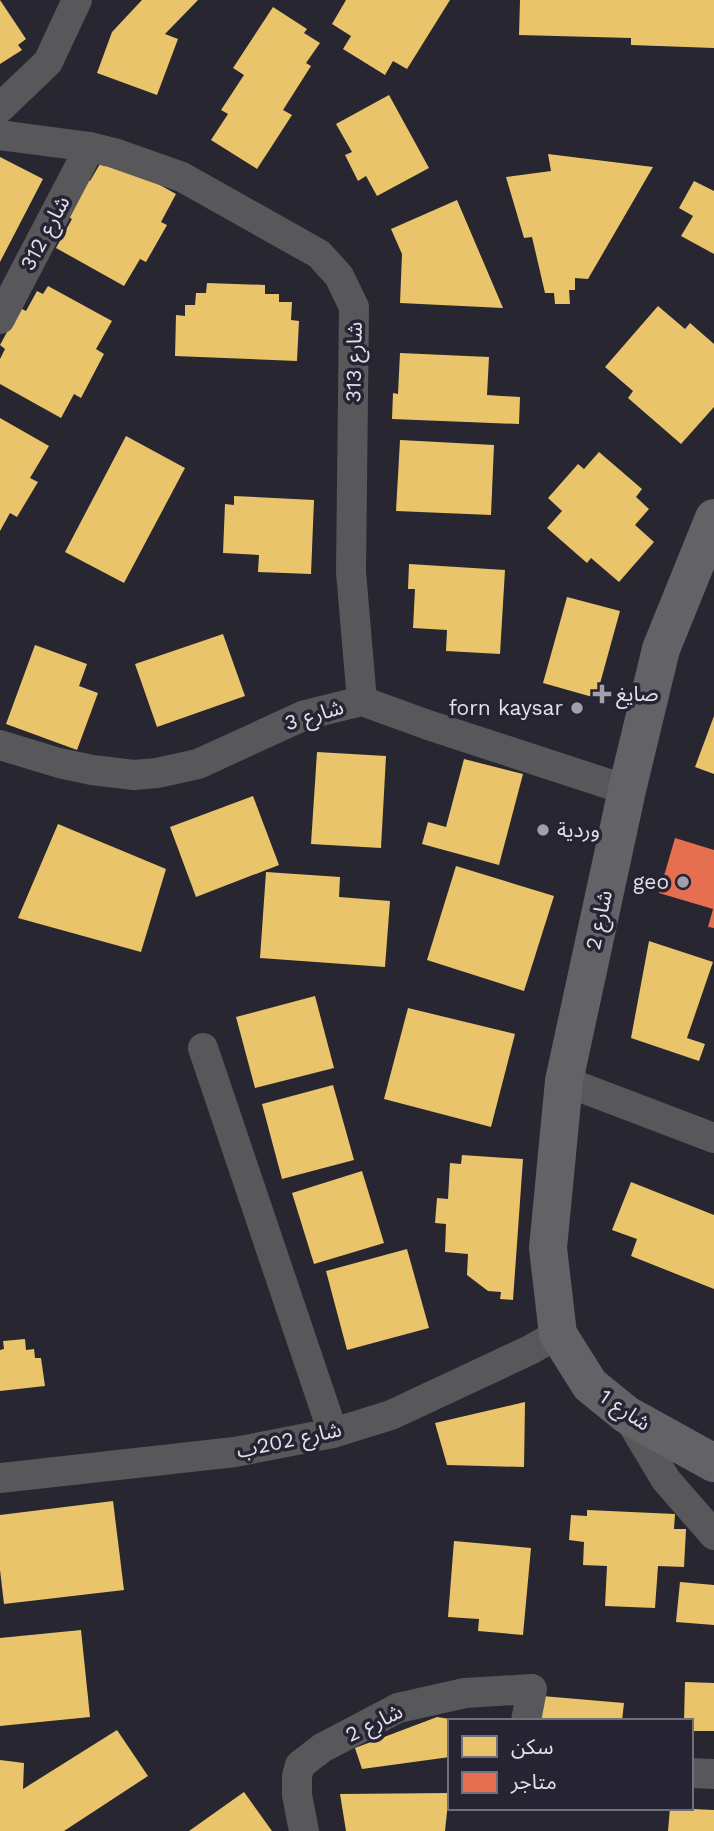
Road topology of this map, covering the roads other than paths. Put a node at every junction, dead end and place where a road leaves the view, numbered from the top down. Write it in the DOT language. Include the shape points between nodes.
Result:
graph roads {
  1 [pos="74,1"];
  2 [pos="0,108"];
  3 [pos="0,135"];
  4 [pos="90,147"];
  5 [pos="0,319"];
  6 [pos="714,518"];
  7 [pos="362,701"];
  8 [pos="0,745"];
  9 [pos="627,790"];
  10 [pos="203,1048"];
  11 [pos="564,1081"];
  12 [pos="714,1138"];
  13 [pos="558,1334"];
  14 [pos="627,1415"];
  15 [pos="333,1433"];
  16 [pos="714,1463"];
  17 [pos="0,1478"];
  18 [pos="714,1535"];
  19 [pos="526,1719"];
  20 [pos="693,1773"];
  21 [pos="714,1774"];
  22 [pos="304,1831"];
  1 -- 2 [label="street" via="48,62"];
  3 -- 4 [label="street, شارع 313"];
  4 -- 5 [label="street, شارع 312"];
  4 -- 7 [label="street, شارع 313" via="181,177 320,254 340,276 354,307 351,572"];
  6 -- 9 [label="street, شارع 2" via="661,649"];
  7 -- 8 [label="street, شارع 3" via="305,715 198,764 158,774 92,769"];
  7 -- 9 [label="street, شارع 3"];
  9 -- 11 [label="street, شارع 2"];
  10 -- 15 [label="street"];
  11 -- 12 [label="street"];
  11 -- 13 [label="street, شارع 2" via="548,1248"];
  13 -- 14 [label="street, شارع 1" via="590,1385"];
  13 -- 15 [label="street, شارع 202ب" via="391,1415"];
  14 -- 16 [label="street, شارع 1"];
  14 -- 18 [label="street" via="666,1480"];
  15 -- 17 [label="street, شارع 202ب" via="235,1452"];
  19 -- 22 [label="street, شارع 2" via="532,1689 465,1693 398,1708 300,1765 297,1795"];
  20 -- 21 [label="street"];
}
